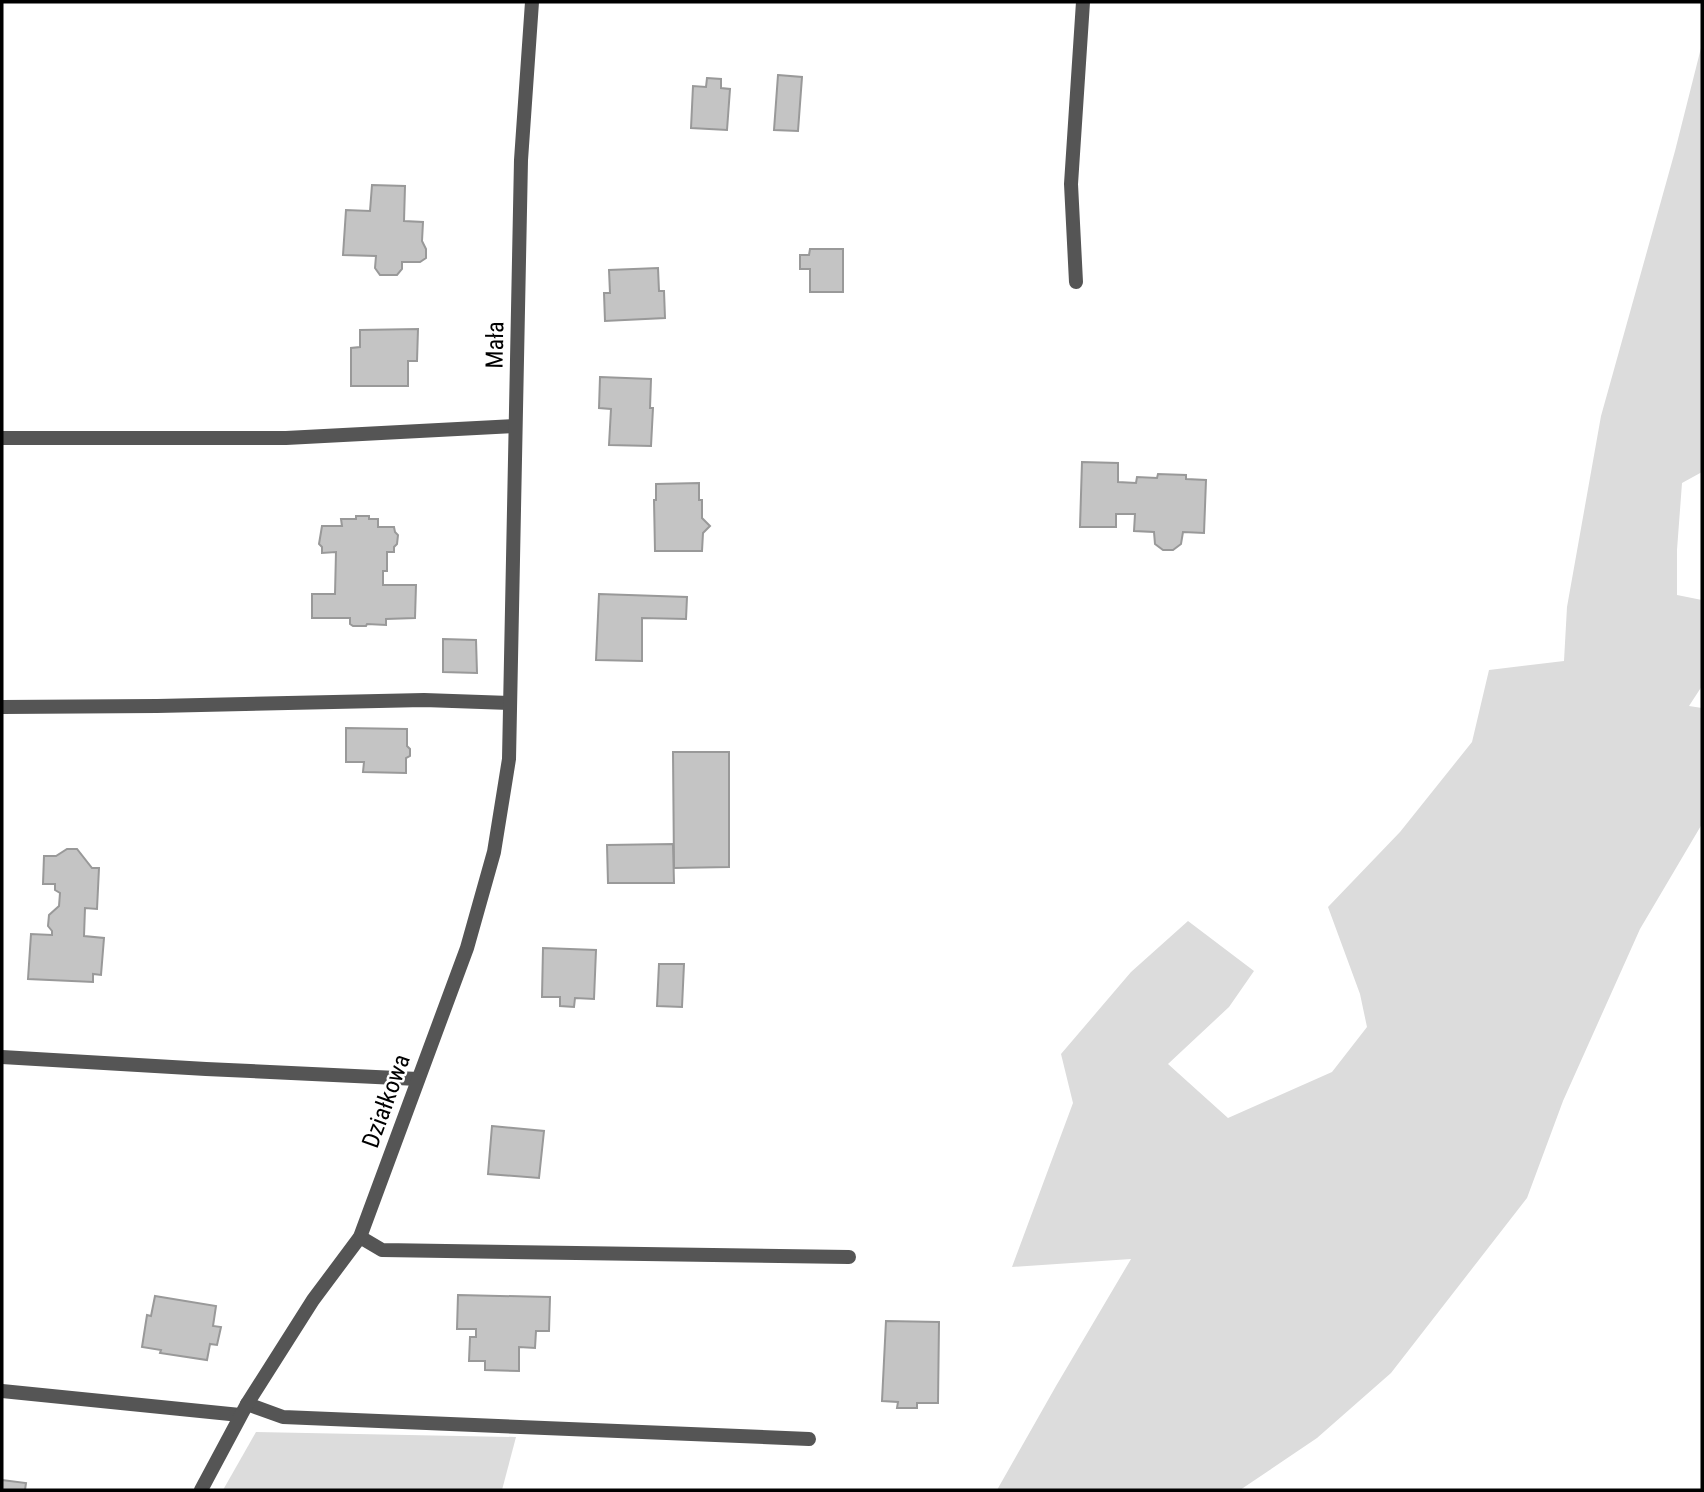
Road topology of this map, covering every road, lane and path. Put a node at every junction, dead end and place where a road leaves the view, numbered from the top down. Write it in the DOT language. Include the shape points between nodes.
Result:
graph roads {
  1 [pos="532,2"];
  2 [pos="1083,2"];
  3 [pos="1076,282"];
  4 [pos="516,426"];
  5 [pos="2,439"];
  6 [pos="510,696"];
  7 [pos="2,707"];
  8 [pos="2,1057"];
  9 [pos="418,1079"];
  10 [pos="360,1237"];
  11 [pos="849,1257"];
  12 [pos="2,1391"];
  13 [pos="244,1409"];
  14 [pos="809,1439"];
  15 [pos="201,1490"];
  1 -- 4 [label="street, Mała" via="521,160"];
  2 -- 3 [label="street" via="1071,184"];
  4 -- 5 [label="street" via="286,438"];
  4 -- 6 [label="street, Mała"];
  6 -- 7 [label="street"];
  6 -- 9 [label="street, Działkowa" via="509,758 494,852 467,948"];
  8 -- 9 [label="street"];
  9 -- 10 [label="street, Działkowa"];
  10 -- 11 [label="street" via="382,1250"];
  10 -- 13 [label="street, Działkowa" via="313,1300"];
  12 -- 13 [label="street"];
  13 -- 14 [label="street" via="284,1416"];
  13 -- 15 [label="street, Działkowa"];
}
